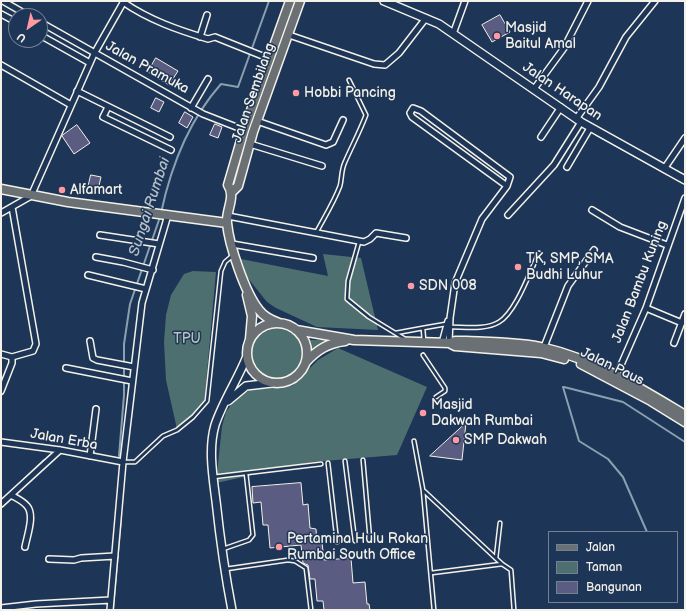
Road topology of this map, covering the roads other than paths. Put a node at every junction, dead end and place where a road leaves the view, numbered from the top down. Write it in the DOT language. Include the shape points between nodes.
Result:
graph roads {
  1 [pos="3,1"];
  2 [pos="123,1"];
  3 [pos="290,1"];
  4 [pos="300,1"];
  5 [pos="384,1"];
  6 [pos="466,1"];
  7 [pos="588,1"];
  8 [pos="655,1"];
  9 [pos="15,8"];
  10 [pos="207,15"];
  11 [pos="426,18"];
  12 [pos="48,27"];
  13 [pos="453,34"];
  14 [pos="289,36"];
  15 [pos="200,37"];
  16 [pos="48,39"];
  17 [pos="94,54"];
  18 [pos="270,59"];
  19 [pos="90,63"];
  20 [pos="1,65"];
  21 [pos="208,79"];
  22 [pos="349,80"];
  23 [pos="534,89"];
  24 [pos="77,91"];
  25 [pos="71,105"];
  26 [pos="108,107"];
  27 [pos="561,107"];
  28 [pos="191,108"];
  29 [pos="343,120"];
  30 [pos="579,120"];
  31 [pos="257,121"];
  32 [pos="590,128"];
  33 [pos="244,130"];
  34 [pos="541,136"];
  35 [pos="170,137"];
  36 [pos="460,138"];
  37 [pos="685,138"];
  38 [pos="250,144"];
  39 [pos="454,147"];
  40 [pos="171,150"];
  41 [pos="322,166"];
  42 [pos="567,167"];
  43 [pos="664,169"];
  44 [pos="685,180"];
  45 [pos="507,186"];
  46 [pos="233,187"];
  47 [pos="1,189"];
  48 [pos="31,196"];
  49 [pos="685,198"];
  50 [pos="12,207"];
  51 [pos="592,210"];
  52 [pos="1,213"];
  53 [pos="168,214"];
  54 [pos="508,215"];
  55 [pos="228,219"];
  56 [pos="316,233"];
  57 [pos="100,235"];
  58 [pos="406,238"];
  59 [pos="359,241"];
  60 [pos="157,244"];
  61 [pos="232,244"];
  62 [pos="667,246"];
  63 [pos="594,250"];
  64 [pos="539,253"];
  65 [pos="234,254"];
  66 [pos="96,257"];
  67 [pos="313,258"];
  68 [pos="152,270"];
  69 [pos="88,275"];
  70 [pos="243,279"];
  71 [pos="146,290"];
  72 [pos="646,308"];
  73 [pos="685,314"];
  74 [pos="279,323"];
  75 [pos="682,323"];
  76 [pos="448,325"];
  77 [pos="423,328"];
  78 [pos="296,330"];
  79 [pos="395,333"];
  80 [pos="250,339"];
  81 [pos="354,340"];
  82 [pos="90,341"];
  83 [pos="408,341"];
  84 [pos="424,342"];
  85 [pos="447,343"];
  86 [pos="674,343"];
  87 [pos="544,347"];
  88 [pos="1,354"];
  89 [pos="423,355"];
  90 [pos="247,356"];
  91 [pos="12,357"];
  92 [pos="306,362"];
  93 [pos="134,367"];
  94 [pos="66,368"];
  95 [pos="616,374"];
  96 [pos="129,381"];
  97 [pos="272,383"];
  98 [pos="1,391"];
  99 [pos="436,397"];
  100 [pos="223,406"];
  101 [pos="96,409"];
  102 [pos="685,415"];
  103 [pos="685,422"];
  104 [pos="414,441"];
  105 [pos="1,442"];
  106 [pos="60,450"];
  107 [pos="90,456"];
  108 [pos="363,460"];
  109 [pos="346,461"];
  110 [pos="123,462"];
  111 [pos="328,463"];
  112 [pos="321,464"];
  113 [pos="246,473"];
  114 [pos="213,477"];
  115 [pos="423,490"];
  116 [pos="11,495"];
  117 [pos="1,504"];
  118 [pos="500,523"];
  119 [pos="370,540"];
  120 [pos="354,541"];
  121 [pos="336,542"];
  122 [pos="25,547"];
  123 [pos="222,549"];
  124 [pos="115,556"];
  125 [pos="496,558"];
  126 [pos="49,559"];
  127 [pos="502,564"];
  128 [pos="224,570"];
  129 [pos="431,573"];
  130 [pos="111,600"];
  131 [pos="1,608"];
  132 [pos="110,610"];
  133 [pos="232,610"];
  134 [pos="311,610"];
  135 [pos="434,610"];
  136 [pos="514,610"];
  1 -- 9 [label="street"];
  2 -- 15 [label="street" via="137,11 169,26"];
  2 -- 17 [label="street"];
  3 -- 18 [label="main road, Jalan Sembilang"];
  4 -- 14 [label="main road, Jalan Sembilang"];
  5 -- 11 [label="street, Jalan Harapan"];
  6 -- 13 [label="street"];
  7 -- 23 [label="street" via="564,48"];
  8 -- 30 [label="street" via="626,37"];
  10 -- 15 [label="street"];
  11 -- 13 [label="street, Jalan Harapan"];
  11 -- 14 [label="street" via="399,53 385,65 374,64"];
  12 -- 17 [label="street, Jalan Pramuka"];
  13 -- 23 [label="street, Jalan Harapan"];
  14 -- 31 [label="main road, Jalan Sembilang"];
  15 -- 18 [label="street" via="214,37"];
  16 -- 19 [label="street"];
  17 -- 19 [label="street"];
  17 -- 28 [label="street, Jalan Pramuka"];
  18 -- 33 [label="main road, Jalan Sembilang"];
  19 -- 24 [label="street"];
  20 -- 25 [label="street"];
  21 -- 28 [label="street"];
  22 -- 56 [label="lane" via="366,115 359,135 344,162 335,197"];
  23 -- 27 [label="street, Jalan Harapan"];
  24 -- 25 [label="street"];
  24 -- 26 [label="street"];
  25 -- 48 [label="street"];
  26 -- 35 [label="street"];
  26 -- 40 [label="street" via="103,117"];
  27 -- 30 [label="street, Jalan Harapan"];
  27 -- 34 [label="street"];
  28 -- 33 [label="street, Jalan Pramuka"];
  29 -- 31 [label="street" via="333,142 326,144"];
  30 -- 32 [label="street, Jalan Harapan"];
  30 -- 54 [label="street" via="554,165"];
  31 -- 38 [label="main road, Jalan Sembilang"];
  32 -- 42 [label="street"];
  32 -- 43 [label="street, Jalan Harapan"];
  33 -- 46 [label="main road, Jalan Sembilang"];
  36 -- 39 [label="street"];
  36 -- 39 [label="street" via="421,111 412,108 412,117"];
  36 -- 45 [label="street" via="508,174 510,179"];
  37 -- 43 [label="street"];
  38 -- 41 [label="street"];
  38 -- 46 [label="main road, Jalan Sembilang"];
  39 -- 45 [label="street"];
  43 -- 44 [label="street, Jalan Harapan"];
  45 -- 76 [label="street" via="482,219 455,283"];
  46 -- 55 [label="main road, Jalan Sembilang"];
  47 -- 48 [label="main road"];
  48 -- 50 [label="street"];
  48 -- 53 [label="main road"];
  49 -- 62 [label="street, Jalan Bambu Kuning"];
  50 -- 52 [label="street"];
  50 -- 91 [label="street" via="36,344 33,351"];
  51 -- 62 [label="street" via="620,227"];
  53 -- 55 [label="main road"];
  53 -- 60 [label="street"];
  55 -- 56 [label="street"];
  55 -- 61 [label="main road, Jalan Sembilang"];
  56 -- 59 [label="street"];
  57 -- 60 [label="street"];
  58 -- 59 [label="street" via="376,233 368,241"];
  59 -- 79 [label="lane" via="348,281 347,299"];
  60 -- 68 [label="street"];
  61 -- 65 [label="main road, Jalan Sembilang"];
  61 -- 67 [label="street"];
  62 -- 72 [label="street, Jalan Bambu Kuning"];
  63 -- 87 [label="street" via="568,286"];
  64 -- 76 [label="lane" via="517,301 499,322 477,327"];
  65 -- 70 [label="main road, Jalan Sembilang"];
  65 -- 110 [label="lane" via="225,262 221,271 208,402 177,430 163,436 135,462"];
  66 -- 68 [label="street"];
  68 -- 71 [label="street"];
  69 -- 71 [label="street"];
  70 -- 74 [label="main road, Jalan Sembilang" via="258,310"];
  70 -- 80 [label="main road, Jalan Sembilang" via="252,316"];
  71 -- 93 [label="street"];
  72 -- 75 [label="street"];
  72 -- 95 [label="street, Jalan Bambu Kuning"];
  73 -- 75 [label="street"];
  74 -- 78 [label="main road"];
  74 -- 80 [label="main road" via="262,328"];
  75 -- 86 [label="street"];
  76 -- 77 [label="lane"];
  76 -- 85 [label="street"];
  77 -- 79 [label="lane"];
  77 -- 84 [label="lane"];
  78 -- 81 [label="main road, Jalan Paus"];
  78 -- 92 [label="main road" via="306,346"];
  79 -- 83 [label="lane"];
  80 -- 90 [label="main road"];
  81 -- 83 [label="main road, Jalan Paus"];
  81 -- 92 [label="main road, Jalan Paus" via="323,347"];
  82 -- 93 [label="street" via="93,358"];
  83 -- 84 [label="main road, Jalan Paus"];
  84 -- 85 [label="main road, Jalan Paus"];
  85 -- 87 [label="main road, Jalan Paus" via="466,341"];
  85 -- 103 [label="main road, Jalan Paus" via="455,346 541,353 565,359 614,381"];
  87 -- 95 [label="main road, Jalan Paus"];
  88 -- 91 [label="street"];
  89 -- 99 [label="lane" via="445,388 445,391"];
  90 -- 97 [label="main road" via="258,377"];
  90 -- 100 [label="street"];
  91 -- 98 [label="street"];
  92 -- 97 [label="main road" via="293,379"];
  93 -- 96 [label="street"];
  94 -- 96 [label="street"];
  95 -- 102 [label="main road, Jalan Paus"];
  96 -- 110 [label="street"];
  97 -- 100 [label="street" via="246,386"];
  100 -- 114 [label="street" via="212,443"];
  101 -- 107 [label="street"];
  104 -- 115 [label="lane"];
  105 -- 106 [label="street, Jalan Erba"];
  106 -- 107 [label="street, Jalan Erba"];
  106 -- 116 [label="street"];
  107 -- 110 [label="street, Jalan Erba"];
  108 -- 119 [label="lane"];
  109 -- 120 [label="lane"];
  110 -- 124 [label="street"];
  111 -- 121 [label="lane"];
  112 -- 113 [label="lane"];
  113 -- 114 [label="lane"];
  113 -- 123 [label="lane" via="253,535 249,540"];
  114 -- 123 [label="street"];
  115 -- 125 [label="lane"];
  115 -- 129 [label="lane"];
  116 -- 117 [label="street"];
  116 -- 122 [label="street" via="26,504 29,510"];
  118 -- 125 [label="lane"];
  123 -- 128 [label="street"];
  124 -- 126 [label="street" via="74,560"];
  124 -- 130 [label="street"];
  125 -- 127 [label="lane"];
  127 -- 129 [label="lane"];
  127 -- 136 [label="lane" via="511,570"];
  128 -- 133 [label="street"];
  128 -- 134 [label="lane" via="295,561 306,568"];
  129 -- 135 [label="lane"];
  130 -- 131 [label="street"];
  130 -- 132 [label="street"];
}
